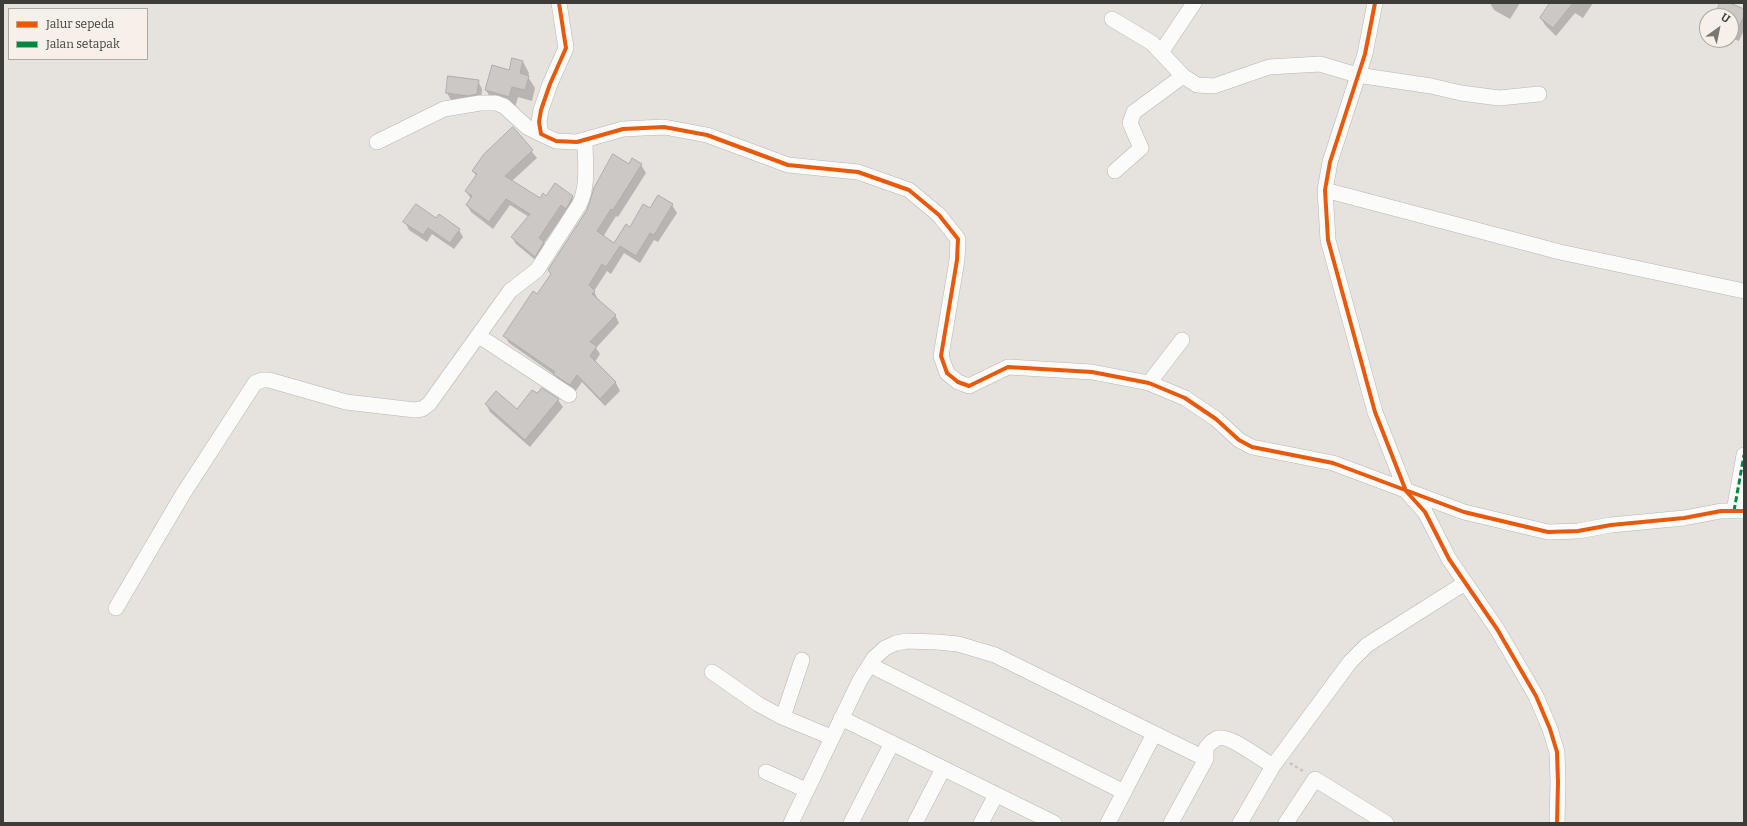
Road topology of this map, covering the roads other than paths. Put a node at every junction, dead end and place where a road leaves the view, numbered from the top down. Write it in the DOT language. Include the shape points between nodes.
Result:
graph roads {
  1 [pos="559,3"];
  2 [pos="1194,3"];
  3 [pos="1375,3"];
  4 [pos="1112,19"];
  5 [pos="1162,51"];
  6 [pos="1358,75"];
  7 [pos="1183,76"];
  8 [pos="1539,94"];
  9 [pos="540,134"];
  10 [pos="584,140"];
  11 [pos="377,142"];
  12 [pos="1115,171"];
  13 [pos="1325,190"];
  14 [pos="1744,291"];
  15 [pos="479,336"];
  16 [pos="1182,340"];
  17 [pos="1149,383"];
  18 [pos="568,395"];
  19 [pos="1744,455"];
  20 [pos="1408,494"];
  21 [pos="1739,511"];
  22 [pos="1465,583"];
  23 [pos="116,608"];
  24 [pos="802,660"];
  25 [pos="870,665"];
  26 [pos="712,672"];
  27 [pos="783,717"];
  28 [pos="841,718"];
  29 [pos="1154,734"];
  30 [pos="831,737"];
  31 [pos="892,743"];
  32 [pos="1206,759"];
  33 [pos="1276,762"];
  34 [pos="943,768"];
  35 [pos="766,772"];
  36 [pos="806,790"];
  37 [pos="1124,792"];
  38 [pos="996,795"];
  39 [pos="1048,822"];
  40 [pos="1288,822"];
  41 [pos="791,823"];
  42 [pos="851,823"];
  43 [pos="915,823"];
  44 [pos="981,823"];
  45 [pos="1108,823"];
  46 [pos="1171,823"];
  47 [pos="1240,823"];
  48 [pos="1386,823"];
  49 [pos="1557,823"];
  1 -- 9 [label="street" via="566,48 541,110"];
  2 -- 5 [label="street"];
  3 -- 6 [label="street"];
  4 -- 5 [label="street"];
  5 -- 7 [label="street"];
  6 -- 7 [label="street" via="1320,64 1268,67 1214,86 1197,85"];
  6 -- 8 [label="street" via="1499,98"];
  6 -- 13 [label="street" via="1330,162"];
  7 -- 12 [label="street" via="1134,112 1130,123 1141,148"];
  9 -- 10 [label="street" via="556,141"];
  9 -- 11 [label="street" via="527,127 504,106 496,103 444,109"];
  10 -- 15 [label="street" via="584,195 541,265 510,291"];
  10 -- 17 [label="street" via="623,128 664,127 707,135 788,165 858,172 909,190 939,215 958,239 957,260 941,356 947,373 958,382 969,386 1008,367 1092,372"];
  13 -- 14 [label="street" via="1560,252"];
  13 -- 20 [label="street" via="1328,240 1352,330 1375,412"];
  15 -- 18 [label="street"];
  15 -- 23 [label="street" via="429,404 422,409 346,402 269,380 255,383 183,494"];
  16 -- 17 [label="street"];
  17 -- 20 [label="street" via="1184,398 1252,447 1333,463"];
  19 -- 21 [label="street"];
  20 -- 21 [label="street" via="1464,512 1548,532 1578,531 1721,511"];
  20 -- 22 [label="street" via="1425,512 1449,559"];
  22 -- 33 [label="street" via="1358,653 1340,673"];
  22 -- 49 [label="street" via="1509,649 1536,696 1550,729 1557,752"];
  24 -- 27 [label="street"];
  25 -- 28 [label="street"];
  25 -- 29 [label="street" via="885,648 896,643 907,641 958,644 995,655"];
  25 -- 37 [label="street"];
  26 -- 27 [label="street" via="758,704"];
  27 -- 30 [label="street"];
  28 -- 30 [label="street"];
  28 -- 31 [label="street"];
  29 -- 32 [label="street"];
  29 -- 37 [label="street"];
  30 -- 36 [label="street"];
  31 -- 34 [label="street"];
  31 -- 42 [label="street"];
  32 -- 33 [label="street" via="1206,748 1219,737 1230,739"];
  32 -- 46 [label="street"];
  33 -- 47 [label="street"];
  34 -- 38 [label="street"];
  34 -- 43 [label="street"];
  35 -- 36 [label="street"];
  36 -- 41 [label="street"];
  37 -- 45 [label="street"];
  38 -- 39 [label="street"];
  38 -- 44 [label="street"];
  40 -- 48 [label="street" via="1315,779"];
}
